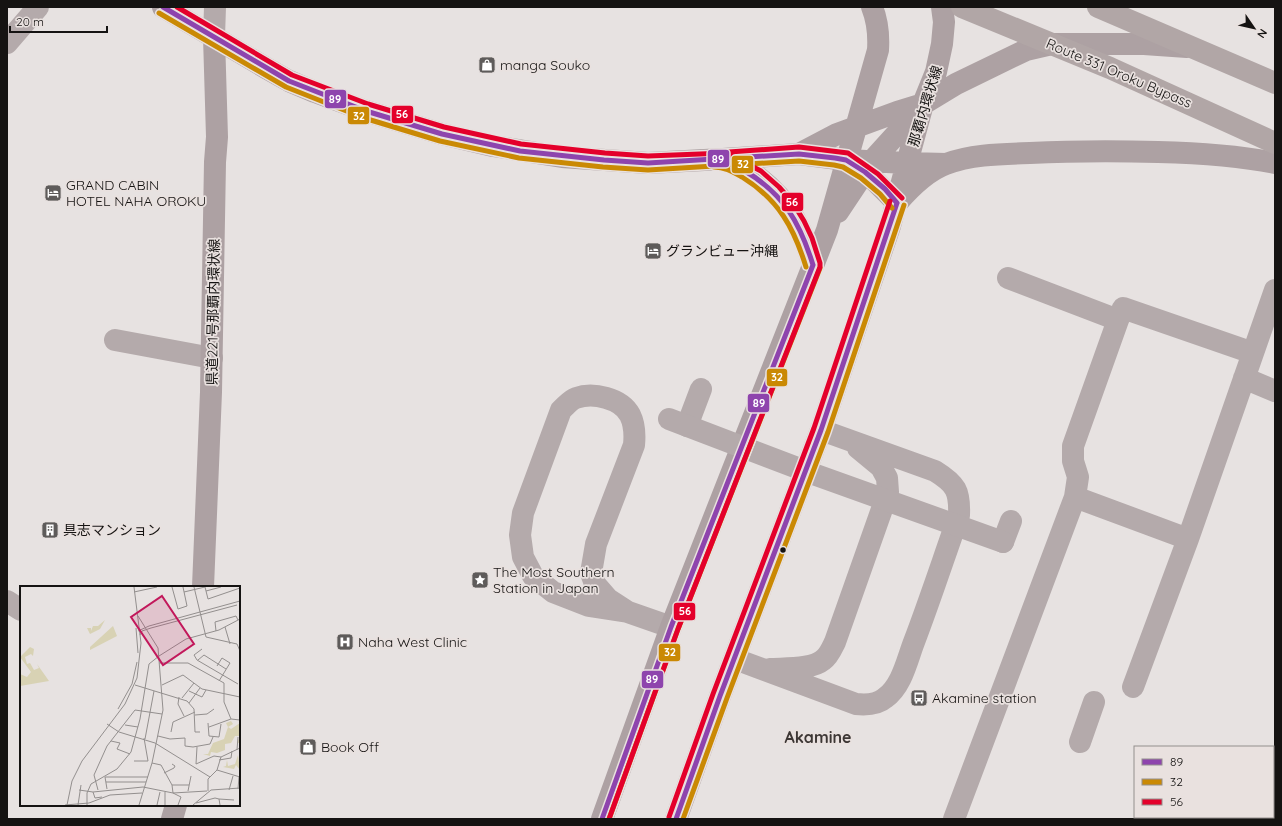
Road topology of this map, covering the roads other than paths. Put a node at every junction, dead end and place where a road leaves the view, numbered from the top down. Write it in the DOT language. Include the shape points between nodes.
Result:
graph roads {
  1 [pos="38,7"];
  2 [pos="163,7"];
  3 [pos="215,7"];
  4 [pos="872,7"];
  5 [pos="942,7"];
  6 [pos="962,7"];
  7 [pos="1098,7"];
  8 [pos="214,37"];
  9 [pos="7,43"];
  10 [pos="1052,44"];
  11 [pos="1191,47"];
  12 [pos="1275,83"];
  13 [pos="923,104"];
  14 [pos="857,126"];
  15 [pos="1275,143"];
  16 [pos="799,154"];
  17 [pos="723,159"];
  18 [pos="846,160"];
  19 [pos="1275,163"];
  20 [pos="907,164"];
  21 [pos="946,164"];
  22 [pos="869,167"];
  23 [pos="897,203"];
  24 [pos="827,230"];
  25 [pos="813,265"];
  26 [pos="1008,278"];
  27 [pos="1275,290"];
  28 [pos="1118,320"];
  29 [pos="115,340"];
  30 [pos="1253,353"];
  31 [pos="212,358"];
  32 [pos="1244,378"];
  33 [pos="701,389"];
  34 [pos="1275,391"];
  35 [pos="821,430"];
  36 [pos="847,438"];
  37 [pos="1075,497"];
  38 [pos="1010,521"];
  39 [pos="1188,539"];
  40 [pos="203,586"];
  41 [pos="7,601"];
  42 [pos="20,609"];
  43 [pos="628,612"];
  44 [pos="671,627"];
  45 [pos="735,659"];
  46 [pos="763,670"];
  47 [pos="1133,687"];
  48 [pos="1094,702"];
  49 [pos="1080,742"];
  50 [pos="176,806"];
  51 [pos="172,819"];
  52 [pos="602,819"];
  53 [pos="676,819"];
  54 [pos="954,819"];
  1 -- 9 [label="street"];
  2 -- 8 [label="main road"];
  3 -- 8 [label="street"];
  4 -- 14 [label="main road" via="878,21 878,50"];
  5 -- 13 [label="main road, 那覇内環状線" via="942,44 936,72"];
  6 -- 10 [label="highway, Route 331 Oroku Bypass"];
  7 -- 11 [label="highway"];
  8 -- 17 [label="main road" via="283,77 315,92 366,111 461,139 520,151 604,160 648,162"];
  8 -- 31 [label="main road, 県道221号那覇内環状線" via="217,138"];
  10 -- 11 [label="main road"];
  10 -- 13 [label="main road" via="1014,54"];
  10 -- 15 [label="highway, Route 331 Oroku Bypass"];
  11 -- 12 [label="highway"];
  13 -- 14 [label="main road"];
  13 -- 20 [label="main road, 那覇内環状線"];
  13 -- 22 [label="main road"];
  14 -- 16 [label="main road"];
  14 -- 18 [label="main road"];
  16 -- 17 [label="main road"];
  16 -- 18 [label="main road"];
  17 -- 25 [label="main road" via="758,177 771,189 798,224 806,240"];
  18 -- 22 [label="main road"];
  18 -- 24 [label="main road"];
  19 -- 21 [label="main road" via="1224,155 1061,152 986,156"];
  20 -- 21 [label="main road"];
  20 -- 22 [label="main road"];
  20 -- 23 [label="main road, 那覇内環状線"];
  21 -- 23 [label="main road" via="924,177"];
  22 -- 23 [label="main road"];
  22 -- 24 [label="main road"];
  23 -- 35 [label="main road"];
  24 -- 25 [label="main road"];
  25 -- 44 [label="main road"];
  26 -- 28 [label="street"];
  27 -- 30 [label="street"];
  28 -- 30 [label="street" via="1124,308"];
  28 -- 37 [label="street" via="1073,446 1073,461 1078,477"];
  29 -- 31 [label="street"];
  30 -- 32 [label="street"];
  31 -- 40 [label="main road, 県道221号那覇内環状線"];
  32 -- 34 [label="street"];
  32 -- 39 [label="street"];
  33 -- 38 [label="street, bridge" via="678,422 1003,542"];
  35 -- 36 [label="street"];
  35 -- 45 [label="main road"];
  36 -- 46 [label="street" via="880,467 887,478 888,492 835,642 822,661 810,666"];
  36 -- 46 [label="street" via="935,471 957,488 960,500 959,515 924,618 904,670 894,688 885,699 870,705 856,704"];
  37 -- 39 [label="street"];
  37 -- 54 [label="street"];
  39 -- 47 [label="street"];
  41 -- 42 [label="street"];
  43 -- 43 [label="street" via="589,606 553,592 533,576 523,557 520,535 523,513 561,410 574,398 602,396 618,403 630,414 635,428 634,446 596,544 591,573 595,584 608,599"];
  43 -- 44 [label="street"];
  44 -- 52 [label="main road"];
  45 -- 46 [label="street"];
  45 -- 53 [label="main road"];
  48 -- 49 [label="street"];
  50 -- 51 [label="main road"];
}
